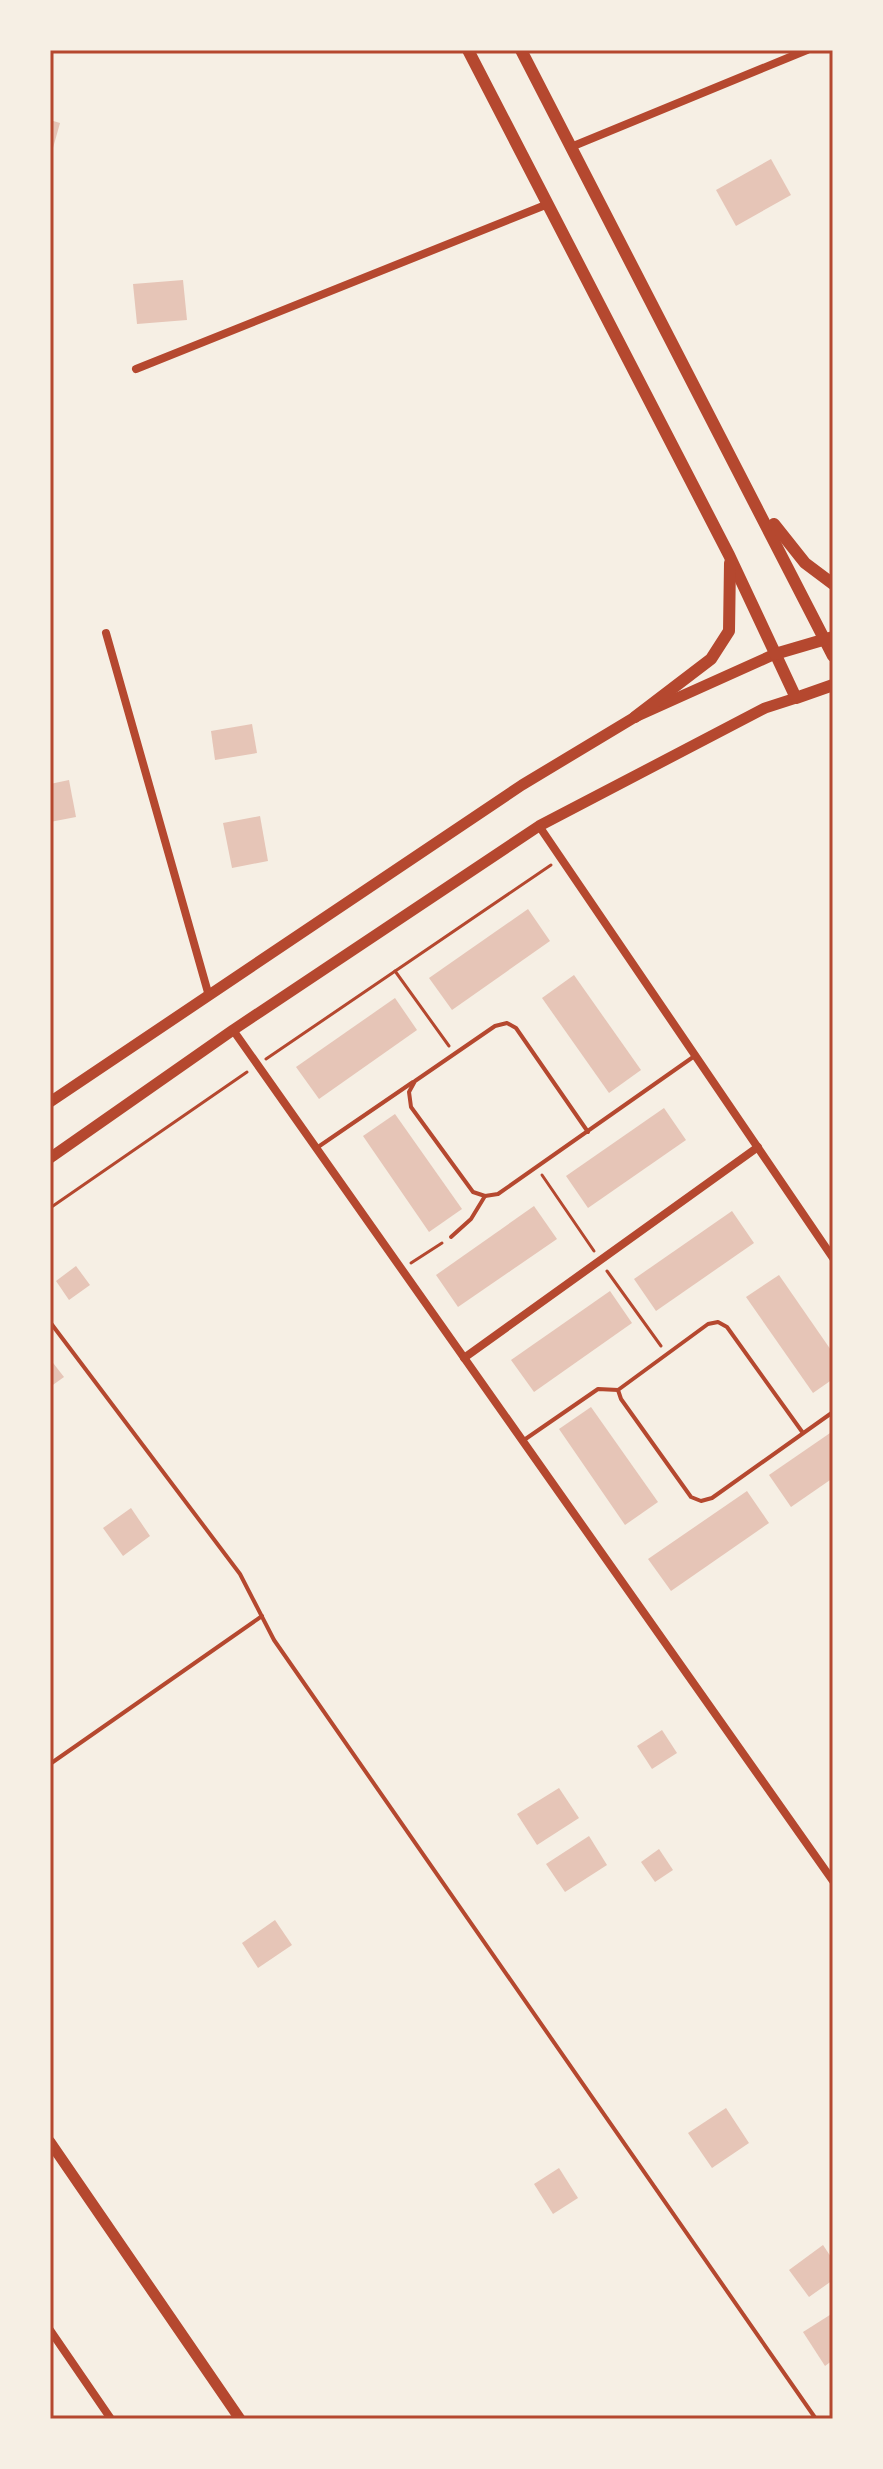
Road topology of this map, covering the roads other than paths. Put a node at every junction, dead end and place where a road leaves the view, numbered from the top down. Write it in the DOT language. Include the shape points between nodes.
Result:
graph roads {
  1 [pos="468,50"];
  2 [pos="521,50"];
  3 [pos="807,50"];
  4 [pos="571,147"];
  5 [pos="548,204"];
  6 [pos="136,369"];
  7 [pos="753,496"];
  8 [pos="729,555"];
  9 [pos="833,584"];
  10 [pos="106,633"];
  11 [pos="828,638"];
  12 [pos="775,654"];
  13 [pos="833,656"];
  14 [pos="833,685"];
  15 [pos="796,698"];
  16 [pos="635,717"];
  17 [pos="539,826"];
  18 [pos="209,996"];
  19 [pos="233,1030"];
  20 [pos="696,1055"];
  21 [pos="415,1081"];
  22 [pos="50,1102"];
  23 [pos="588,1132"];
  24 [pos="758,1147"];
  25 [pos="316,1148"];
  26 [pos="50,1158"];
  27 [pos="485,1196"];
  28 [pos="451,1237"];
  29 [pos="833,1258"];
  30 [pos="50,1322"];
  31 [pos="464,1358"];
  32 [pos="618,1390"];
  33 [pos="833,1412"];
  34 [pos="803,1433"];
  35 [pos="522,1441"];
  36 [pos="262,1616"];
  37 [pos="50,1764"];
  38 [pos="833,1881"];
  39 [pos="50,2142"];
  40 [pos="50,2330"];
  41 [pos="111,2419"];
  42 [pos="240,2419"];
  43 [pos="816,2419"];
  1 -- 5 [label="main road"];
  2 -- 4 [label="main road"];
  3 -- 4 [label="street"];
  4 -- 7 [label="main road"];
  5 -- 6 [label="street"];
  5 -- 8 [label="main road"];
  7 -- 9 [label="main road" via="805,563"];
  7 -- 11 [label="main road"];
  8 -- 12 [label="main road"];
  8 -- 16 [label="main road" via="729,631 711,659"];
  10 -- 18 [label="street"];
  11 -- 12 [label="main road"];
  11 -- 13 [label="main road"];
  12 -- 15 [label="main road"];
  12 -- 16 [label="street"];
  14 -- 15 [label="main road"];
  15 -- 17 [label="street" via="765,708"];
  16 -- 18 [label="street" via="522,785"];
  17 -- 19 [label="street"];
  17 -- 20 [label="street"];
  18 -- 22 [label="street"];
  19 -- 25 [label="street"];
  19 -- 26 [label="street"];
  20 -- 23 [label="lane"];
  20 -- 24 [label="street"];
  21 -- 23 [label="lane" via="507,1023 516,1028"];
  21 -- 25 [label="lane"];
  21 -- 27 [label="lane" via="409,1092 411,1107 473,1192"];
  23 -- 27 [label="lane" via="498,1194"];
  24 -- 29 [label="street"];
  24 -- 31 [label="street"];
  25 -- 31 [label="street"];
  27 -- 28 [label="lane"];
  30 -- 36 [label="lane" via="240,1574"];
  31 -- 35 [label="street"];
  32 -- 34 [label="lane" via="718,1322 727,1327"];
  32 -- 34 [label="lane" via="691,1497 701,1501"];
  32 -- 35 [label="lane" via="598,1389"];
  33 -- 34 [label="lane"];
  35 -- 38 [label="street"];
  36 -- 37 [label="lane"];
  36 -- 43 [label="lane"];
  39 -- 42 [label="street"];
  40 -- 41 [label="street"];
}
